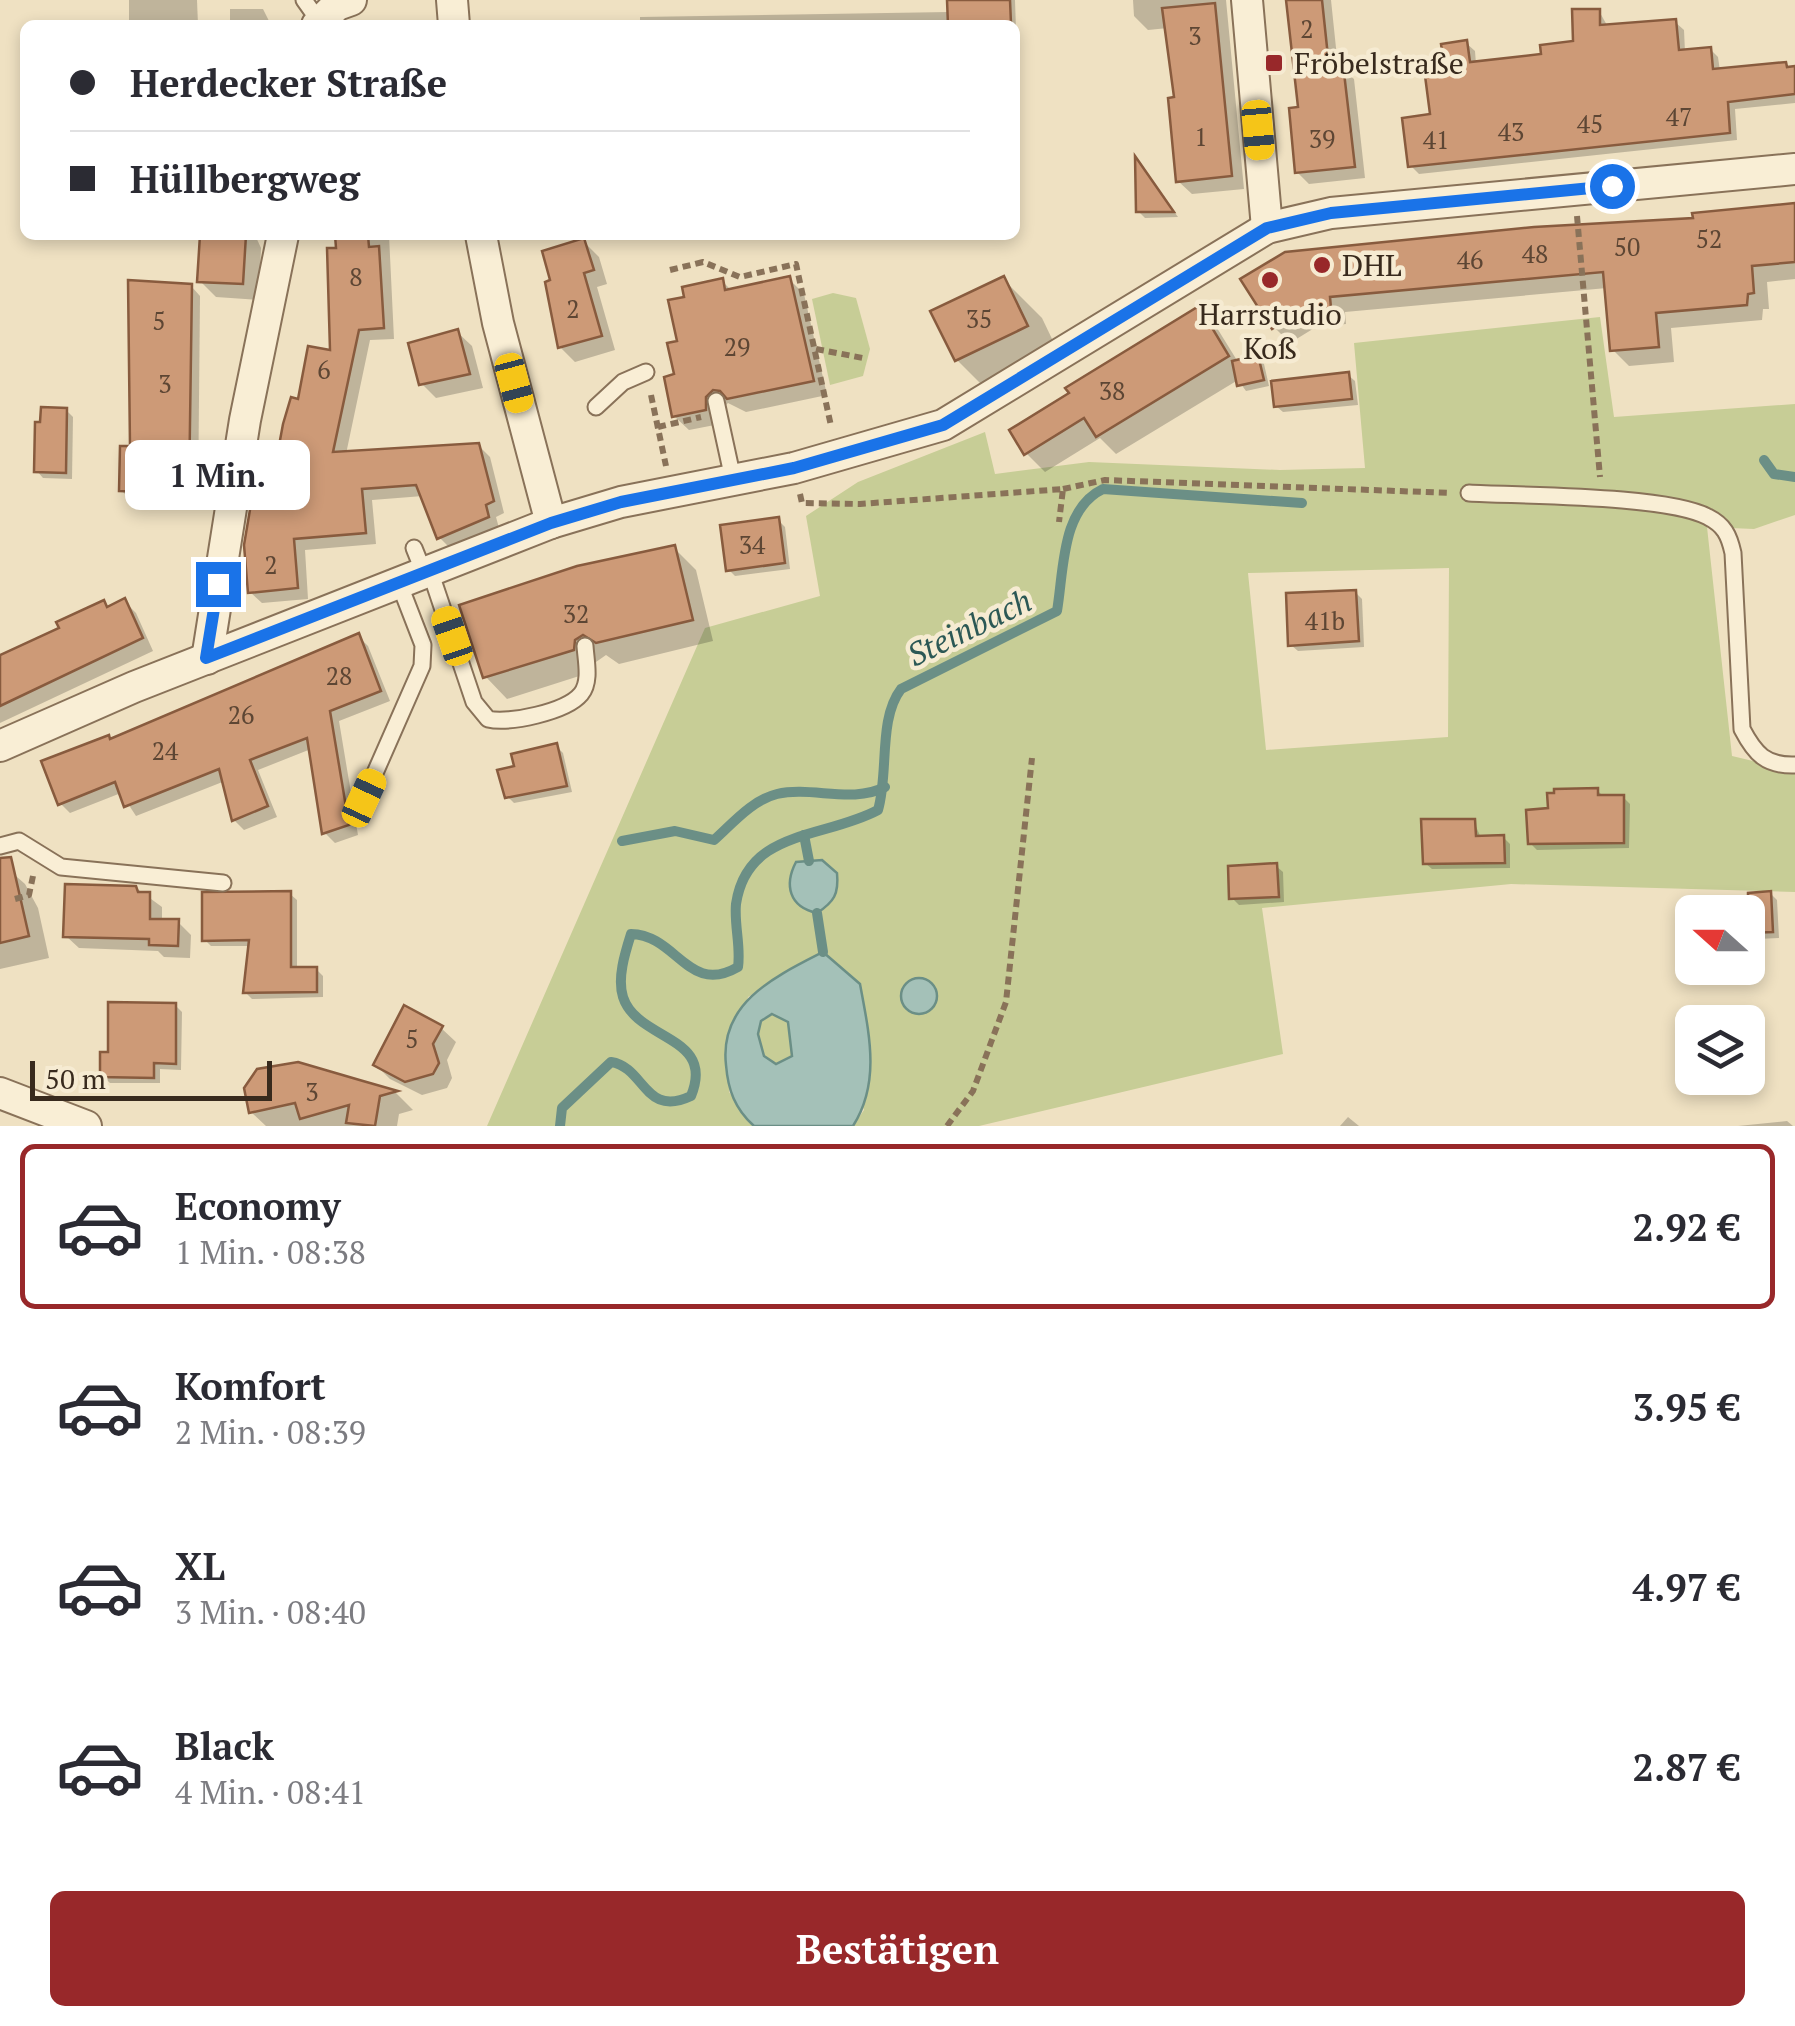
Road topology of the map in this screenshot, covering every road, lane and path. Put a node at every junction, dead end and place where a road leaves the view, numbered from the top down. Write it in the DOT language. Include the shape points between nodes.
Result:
graph roads {
  1 [pos="350,0"];
  2 [pos="1247,0"];
  3 [pos="313,15"];
  4 [pos="1795,168"];
  5 [pos="1575,190"];
  6 [pos="1267,228"];
  7 [pos="281,240"];
  8 [pos="482,240"];
  9 [pos="670,270"];
  10 [pos="815,349"];
  11 [pos="863,358"];
  12 [pos="646,372"];
  13 [pos="596,407"];
  14 [pos="718,407"];
  15 [pos="658,426"];
  16 [pos="838,456"];
  17 [pos="794,468"];
  18 [pos="733,479"];
  19 [pos="1063,488"];
  20 [pos="672,491"];
  21 [pos="1469,493"];
  22 [pos="1602,500"];
  23 [pos="1059,522"];
  24 [pos="551,523"];
  25 [pos="417,569"];
  26 [pos="584,646"];
  27 [pos="206,658"];
  28 [pos="0,746"];
  29 [pos="1032,758"];
  30 [pos="1795,765"];
  31 [pos="364,798"];
  32 [pos="4,841"];
  33 [pos="33,876"];
  34 [pos="222,883"];
  35 [pos="15,898"];
  36 [pos="0,1093"];
  37 [pos="86,1126"];
  38 [pos="947,1126"];
  1 -- 3 [label="street"];
  2 -- 6 [label="street"];
  4 -- 5 [label="street"];
  5 -- 6 [label="street" via="1331,213"];
  5 -- 22 [label="path"];
  6 -- 16 [label="street" via="992,399 943,425"];
  7 -- 27 [label="street"];
  8 -- 24 [label="street"];
  9 -- 10 [label="path" via="703,262 740,277 796,264"];
  10 -- 11 [label="path"];
  10 -- 16 [label="path"];
  12 -- 13 [label="lane"];
  12 -- 15 [label="path"];
  14 -- 15 [label="path"];
  14 -- 18 [label="lane"];
  15 -- 20 [label="path"];
  16 -- 17 [label="street"];
  17 -- 18 [label="street"];
  17 -- 19 [label="path" via="802,503"];
  18 -- 20 [label="street"];
  19 -- 21 [label="path" via="1105,480"];
  19 -- 23 [label="path"];
  20 -- 24 [label="street"];
  21 -- 22 [label="lane"];
  22 -- 30 [label="lane" via="1704,514 1730,536 1742,729 1754,752 1775,766"];
  24 -- 25 [label="street"];
  25 -- 26 [label="lane" via="474,702 488,719 565,705 580,695 587,674"];
  25 -- 27 [label="street"];
  25 -- 31 [label="lane" via="422,666"];
  27 -- 28 [label="street"];
  29 -- 38 [label="path" via="1006,1002 973,1091"];
  32 -- 34 [label="lane" via="61,867"];
  33 -- 35 [label="path" via="29,895"];
  36 -- 37 [label="street"];
}
